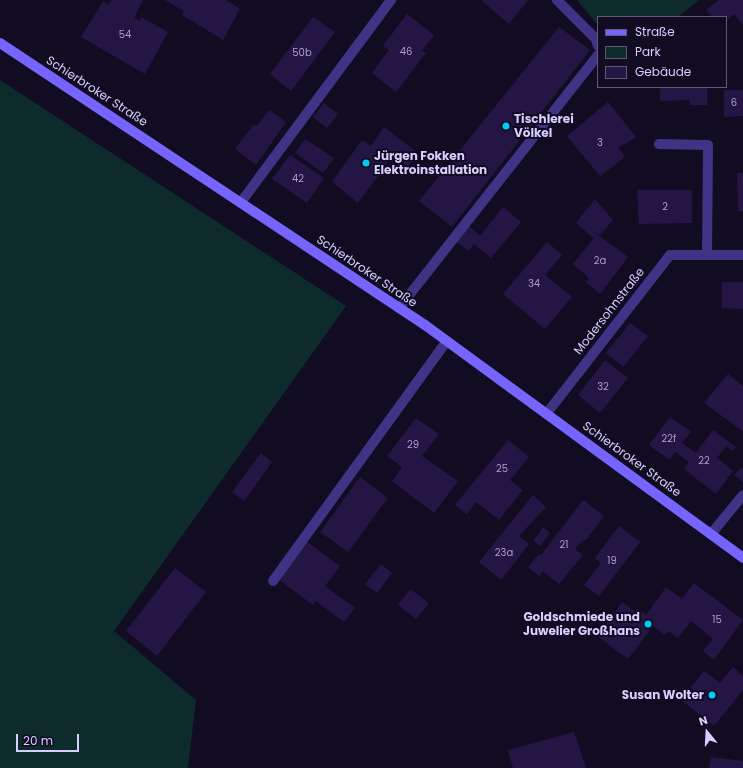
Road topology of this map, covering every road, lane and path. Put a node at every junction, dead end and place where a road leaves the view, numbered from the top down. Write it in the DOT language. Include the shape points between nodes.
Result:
graph roads {
  1 [pos="391,0"];
  2 [pos="557,0"];
  3 [pos="597,42"];
  4 [pos="0,43"];
  5 [pos="597,57"];
  6 [pos="659,144"];
  7 [pos="241,202"];
  8 [pos="707,255"];
  9 [pos="743,255"];
  10 [pos="399,308"];
  11 [pos="447,341"];
  12 [pos="546,413"];
  13 [pos="743,495"];
  14 [pos="711,534"];
  15 [pos="743,558"];
  16 [pos="272,581"];
  1 -- 7 [label="street"];
  2 -- 3 [label="street"];
  4 -- 7 [label="main road, Schierbroker Straße"];
  5 -- 10 [label="street"];
  6 -- 8 [label="street" via="708,145"];
  7 -- 10 [label="main road, Schierbroker Straße"];
  8 -- 9 [label="street, Modersohnstraße"];
  8 -- 12 [label="street, Modersohnstraße" via="670,255"];
  10 -- 11 [label="main road, Schierbroker Straße"];
  11 -- 12 [label="main road, Schierbroker Straße"];
  11 -- 16 [label="street"];
  12 -- 14 [label="main road, Schierbroker Straße"];
  13 -- 14 [label="street"];
  14 -- 15 [label="main road, Schierbroker Straße"];
}
